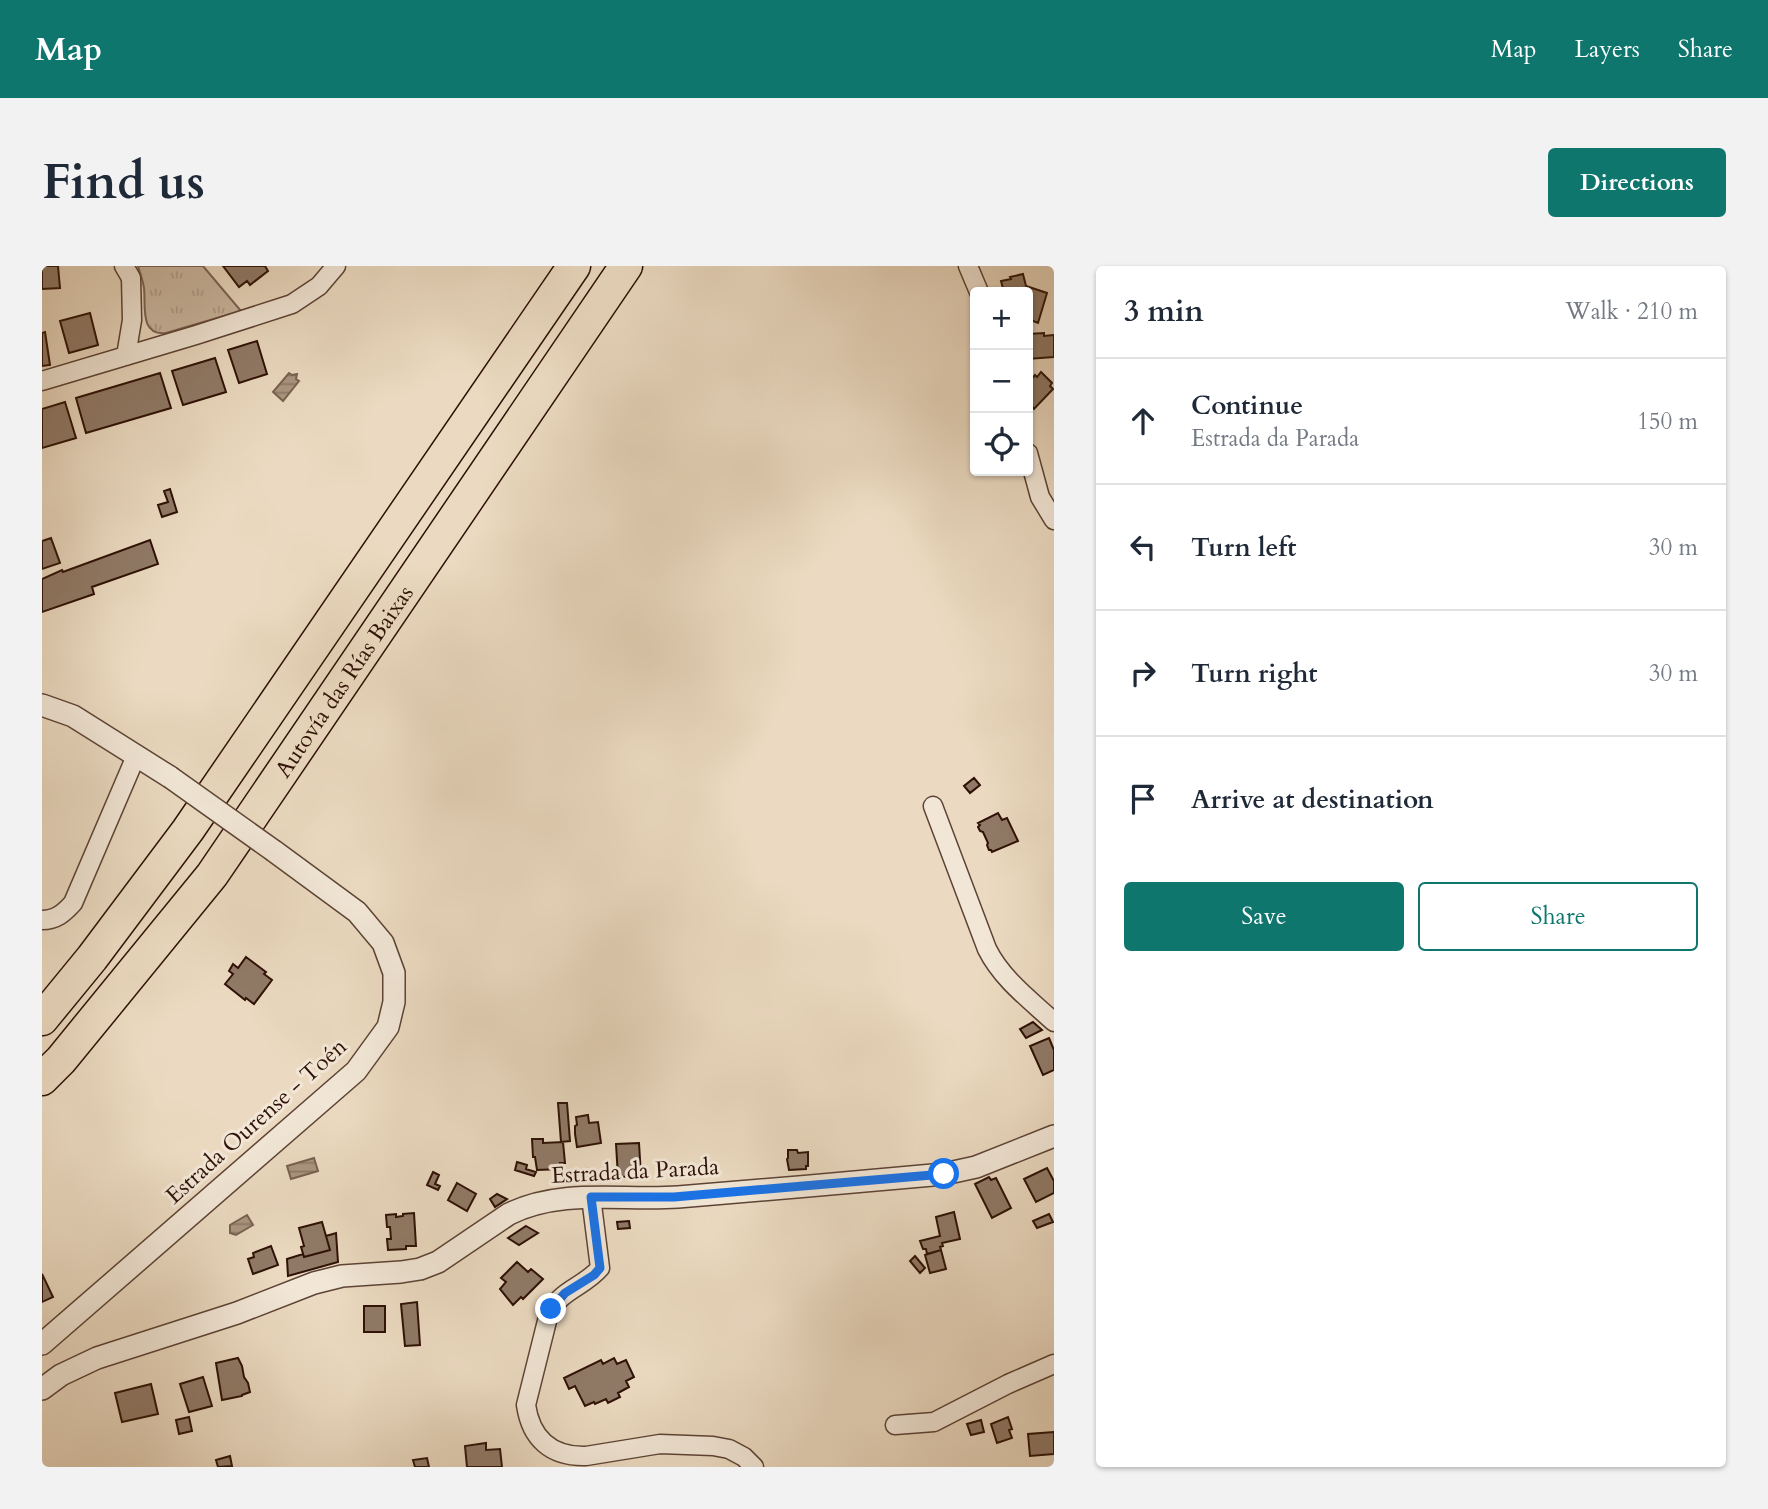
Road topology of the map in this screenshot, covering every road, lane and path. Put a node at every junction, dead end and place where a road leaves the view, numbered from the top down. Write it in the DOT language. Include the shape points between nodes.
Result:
graph roads {
  1 [pos="124,266"];
  2 [pos="335,266"];
  3 [pos="574,266"];
  4 [pos="626,266"];
  5 [pos="968,266"];
  6 [pos="977,287"];
  7 [pos="126,356"];
  8 [pos="42,381"];
  9 [pos="1033,472"];
  10 [pos="1054,520"];
  11 [pos="42,705"];
  12 [pos="136,756"];
  13 [pos="933,806"];
  14 [pos="42,920"];
  15 [pos="42,1019"];
  16 [pos="1054,1022"];
  17 [pos="42,1079"];
  18 [pos="1054,1136"];
  19 [pos="591,1197"];
  20 [pos="42,1344"];
  21 [pos="1054,1364"];
  22 [pos="42,1389"];
  23 [pos="895,1425"];
  24 [pos="754,1467"];
  1 -- 7 [label="street" via="131,278 132,320"];
  2 -- 7 [label="street" via="319,286 292,304"];
  3 -- 15 [label="highway, Autovía das Rías Baixas" via="188,830"];
  4 -- 17 [label="highway, Autovía das Rías Baixas" via="212,875"];
  5 -- 6 [label="street"];
  7 -- 8 [label="street"];
  9 -- 10 [label="street" via="1040,498"];
  11 -- 12 [label="street" via="73,716"];
  12 -- 14 [label="street" via="73,903 64,913"];
  12 -- 20 [label="street, Estrada Ourense - Toén, bridge" via="357,912 383,943 394,973 394,1002 388,1027 356,1072"];
  13 -- 16 [label="street" via="994,963"];
  18 -- 19 [label="street, Estrada da Parada" via="976,1167 944,1174 674,1197"];
  19 -- 22 [label="street, Estrada da Parada" via="521,1208 421,1269 314,1283 97,1358"];
  19 -- 24 [label="street" via="600,1268 551,1309 526,1405 536,1434 558,1453 574,1456 660,1444 713,1446 729,1449"];
  21 -- 23 [label="street" via="934,1422"];
}
